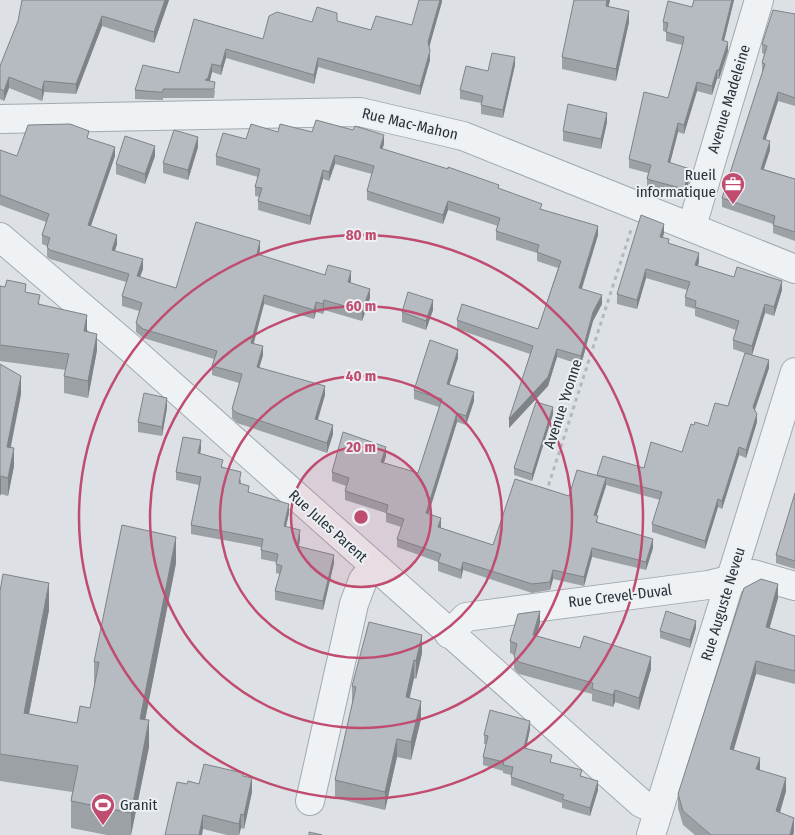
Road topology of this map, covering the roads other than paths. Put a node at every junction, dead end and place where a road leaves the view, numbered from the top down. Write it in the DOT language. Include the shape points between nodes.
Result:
graph roads {
  1 [pos="759,0"];
  2 [pos="0,119"];
  3 [pos="692,226"];
  4 [pos="0,237"];
  5 [pos="795,269"];
  6 [pos="795,372"];
  7 [pos="374,568"];
  8 [pos="732,578"];
  9 [pos="795,586"];
  10 [pos="449,634"];
  11 [pos="310,801"];
  12 [pos="654,829"];
  1 -- 3 [label="street, Avenue Madeleine"];
  2 -- 3 [label="street, Rue Mac-Mahon" via="360,112 463,136"];
  3 -- 5 [label="street, Rue Mac-Mahon"];
  4 -- 7 [label="street, Rue Jules Parent" via="130,348"];
  6 -- 8 [label="street, Rue Auguste Neveu"];
  7 -- 10 [label="street, Rue Jules Parent"];
  7 -- 11 [label="street" via="362,580 354,604"];
  8 -- 9 [label="street, Rue Crevel-Duval" via="754,574"];
  8 -- 10 [label="street, Rue Crevel-Duval" via="708,585 466,617"];
  8 -- 12 [label="street, Rue Auguste Neveu"];
  10 -- 12 [label="street, Rue Jules Parent" via="641,803"];
}
